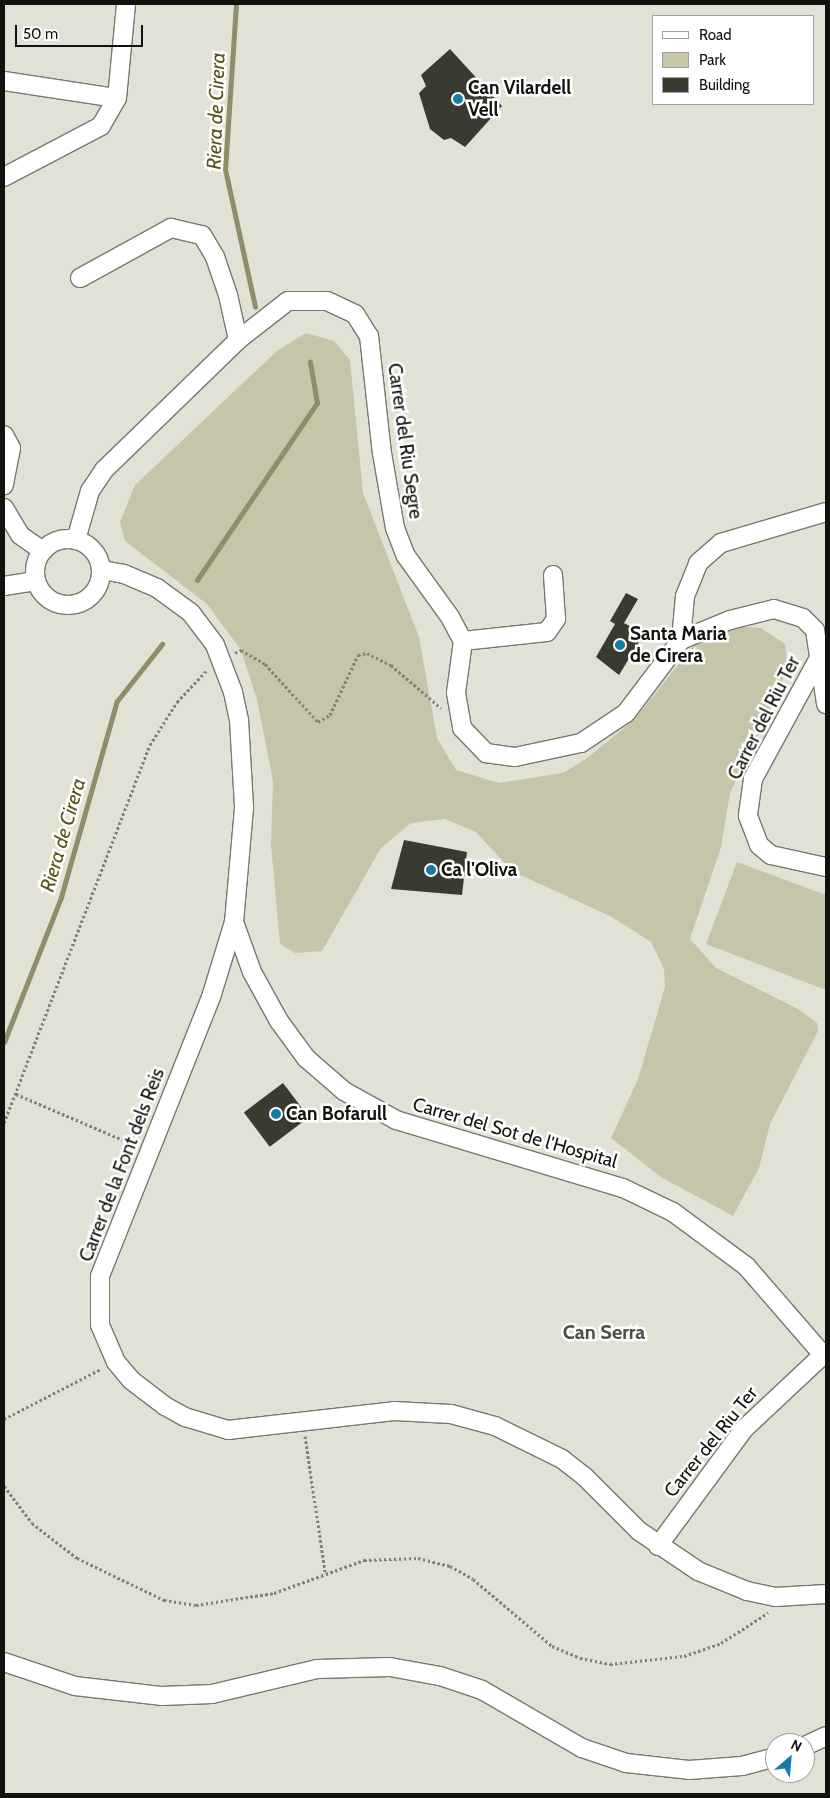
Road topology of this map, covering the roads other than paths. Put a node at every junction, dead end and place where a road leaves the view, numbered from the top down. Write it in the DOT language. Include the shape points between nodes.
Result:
graph roads {
  1 [pos="126,4"];
  2 [pos="4,81"];
  3 [pos="117,98"];
  4 [pos="4,177"];
  5 [pos="80,278"];
  6 [pos="238,340"];
  7 [pos="4,434"];
  8 [pos="4,485"];
  9 [pos="4,508"];
  10 [pos="826,512"];
  11 [pos="76,540"];
  12 [pos="42,551"];
  13 [pos="102,570"];
  14 [pos="553,575"];
  15 [pos="36,581"];
  16 [pos="4,586"];
  17 [pos="681,640"];
  18 [pos="463,641"];
  19 [pos="820,656"];
  20 [pos="826,704"];
  21 [pos="826,867"];
  22 [pos="234,922"];
  23 [pos="824,1353"];
  24 [pos="658,1546"];
  25 [pos="826,1594"];
  26 [pos="4,1662"];
  27 [pos="765,1760"];
  1 -- 3 [label="street"];
  2 -- 3 [label="street"];
  3 -- 4 [label="street" via="101,126"];
  5 -- 6 [label="street" via="171,228 202,235 215,256"];
  6 -- 11 [label="street, Carrer del Riu Segre" via="104,470 90,491"];
  6 -- 18 [label="street, Carrer del Riu Segre" via="288,301 327,301 355,314 369,336 382,454 395,528 406,556 450,617"];
  7 -- 8 [label="street" via="11,448"];
  9 -- 12 [label="street" via="20,535"];
  10 -- 17 [label="street" via="722,543 698,563 685,596"];
  11 -- 12 [label="street" via="56,541"];
  11 -- 13 [label="street" via="94,550"];
  12 -- 15 [label="street" via="35,566"];
  13 -- 15 [label="street" via="94,594 72,606 47,598"];
  13 -- 22 [label="street, Carrer de la Font dels Reis" via="143,581 175,600 203,627 222,658 239,720 243,765 244,841"];
  14 -- 18 [label="street" via="556,619 547,632"];
  15 -- 16 [label="street"];
  17 -- 18 [label="street" via="626,713 581,743 515,758 486,753 462,728 456,693"];
  17 -- 19 [label="street" via="730,620 774,609 803,618 816,630"];
  19 -- 20 [label="street"];
  19 -- 21 [label="street, Carrer del Riu Ter" via="753,780 748,816 759,846 771,856"];
  22 -- 23 [label="street, Carrer del Sot de l'Hospital" via="252,972 292,1040 344,1091 396,1120 616,1185 673,1212 746,1266"];
  22 -- 24 [label="street, Carrer de la Font dels Reis" via="211,997 100,1276 100,1325 116,1362 159,1402 206,1425 228,1430 394,1411 450,1414 495,1426 562,1459"];
  23 -- 24 [label="street, Carrer del Riu Ter" via="744,1430 696,1489"];
  24 -- 25 [label="street, Carrer de la Font dels Reis" via="723,1582 747,1591 788,1597"];
  26 -- 27 [label="street" via="75,1686 162,1696 212,1694 317,1669 390,1667 440,1676 482,1690 582,1748 626,1763 689,1770 742,1766"];
}
